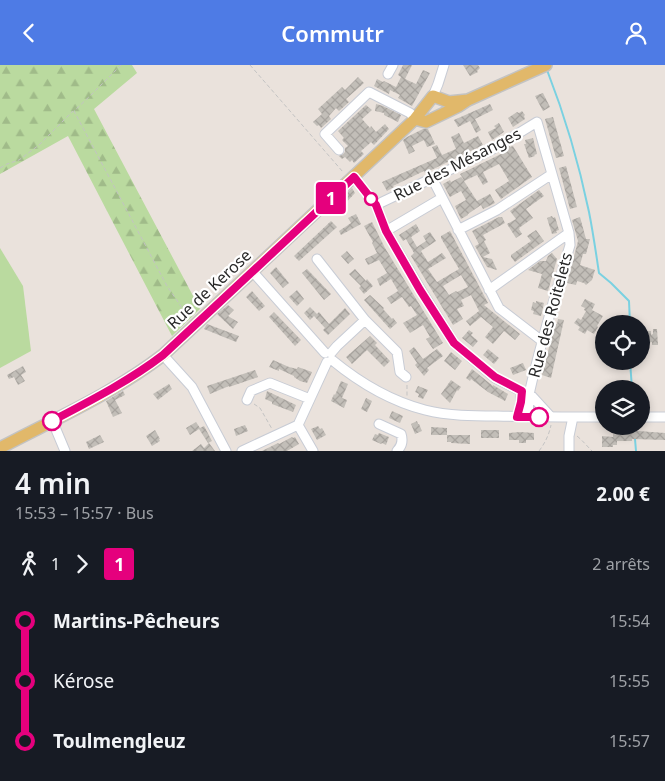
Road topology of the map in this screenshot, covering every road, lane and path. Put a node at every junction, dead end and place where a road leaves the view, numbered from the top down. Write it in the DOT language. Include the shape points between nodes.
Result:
graph roads {
  1 [pos="122,65"];
  2 [pos="250,65"];
  3 [pos="393,65"];
  4 [pos="546,65"];
  5 [pos="440,66"];
  6 [pos="388,74"];
  7 [pos="432,97"];
  8 [pos="468,100"];
  9 [pos="74,111"];
  10 [pos="448,111"];
  11 [pos="415,119"];
  12 [pos="537,122"];
  13 [pos="340,150"];
  14 [pos="0,168"];
  15 [pos="552,174"];
  16 [pos="352,178"];
  17 [pos="432,178"];
  18 [pos="442,198"];
  19 [pos="376,205"];
  20 [pos="458,230"];
  21 [pos="386,231"];
  22 [pos="569,233"];
  23 [pos="317,259"];
  24 [pos="252,271"];
  25 [pos="489,290"];
  26 [pos="365,320"];
  27 [pos="194,325"];
  28 [pos="542,341"];
  29 [pos="163,355"];
  30 [pos="329,357"];
  31 [pos="406,377"];
  32 [pos="525,392"];
  33 [pos="310,399"];
  34 [pos="247,400"];
  35 [pos="406,404"];
  36 [pos="517,417"];
  37 [pos="528,417"];
  38 [pos="551,417"];
  39 [pos="573,417"];
  40 [pos="595,417"];
  41 [pos="650,417"];
  42 [pos="665,417"];
  43 [pos="52,421"];
  44 [pos="379,424"];
  45 [pos="298,425"];
  46 [pos="570,431"];
  47 [pos="276,435"];
  48 [pos="0,448"];
  49 [pos="64,451"];
  50 [pos="226,451"];
  51 [pos="242,451"];
  52 [pos="313,451"];
  53 [pos="397,451"];
  54 [pos="539,451"];
  55 [pos="569,451"];
  56 [pos="592,451"];
  1 -- 9 [label="path"];
  2 -- 16 [label="path"];
  3 -- 6 [label="street"];
  4 -- 8 [label="main road"];
  5 -- 7 [label="street" via="438,84"];
  7 -- 8 [label="main road" via="449,102"];
  7 -- 10 [label="main road" via="437,109"];
  7 -- 11 [label="main road, Rue de Kerose"];
  8 -- 10 [label="main road"];
  9 -- 14 [label="path" via="39,145 19,160"];
  9 -- 27 [label="path" via="167,286"];
  10 -- 11 [label="main road" via="426,122"];
  11 -- 13 [label="street" via="410,113 369,92 325,134"];
  11 -- 16 [label="main road, Rue de Kerose"];
  12 -- 15 [label="street, Rue des Roitelets"];
  12 -- 17 [label="street, Rue des Mésanges" via="491,150"];
  15 -- 20 [label="street" via="497,210"];
  15 -- 22 [label="street, Rue des Roitelets"];
  16 -- 19 [label="street"];
  16 -- 24 [label="main road, Rue de Kerose"];
  17 -- 18 [label="street"];
  17 -- 19 [label="street, Rue des Mésanges"];
  18 -- 20 [label="street"];
  18 -- 21 [label="street"];
  19 -- 21 [label="street"];
  20 -- 25 [label="street"];
  21 -- 32 [label="street" via="454,343 495,377"];
  22 -- 25 [label="street"];
  22 -- 28 [label="street, Rue des Roitelets" via="570,245"];
  23 -- 26 [label="street"];
  24 -- 27 [label="main road, Rue de Kerose"];
  24 -- 30 [label="street"];
  25 -- 28 [label="street" via="499,308"];
  26 -- 30 [label="street"];
  26 -- 31 [label="street" via="398,352 400,372"];
  27 -- 29 [label="main road, Rue de Kerose"];
  28 -- 32 [label="street, Rue des Roitelets"];
  29 -- 43 [label="main road, Rue de Kerose" via="120,385"];
  29 -- 50 [label="street" via="192,387"];
  30 -- 33 [label="street"];
  30 -- 35 [label="street" via="372,389"];
  31 -- 35 [label="path"];
  32 -- 36 [label="street"];
  32 -- 37 [label="street, Rue des Roitelets"];
  32 -- 38 [label="street, Rue des Roitelets"];
  33 -- 34 [label="street" via="270,383 251,391"];
  33 -- 45 [label="street"];
  34 -- 47 [label="path" via="260,408"];
  35 -- 36 [label="street" via="442,414"];
  36 -- 37 [label="street"];
  37 -- 38 [label="street"];
  38 -- 39 [label="street"];
  38 -- 54 [label="path" via="549,433"];
  39 -- 40 [label="street"];
  39 -- 46 [label="street"];
  41 -- 42 [label="street"];
  43 -- 48 [label="main road, Rue de Kerose"];
  43 -- 49 [label="street"];
  44 -- 53 [label="street" via="401,434"];
  45 -- 47 [label="street"];
  45 -- 52 [label="street"];
  46 -- 55 [label="street"];
  46 -- 56 [label="path"];
  47 -- 51 [label="street"];
}
